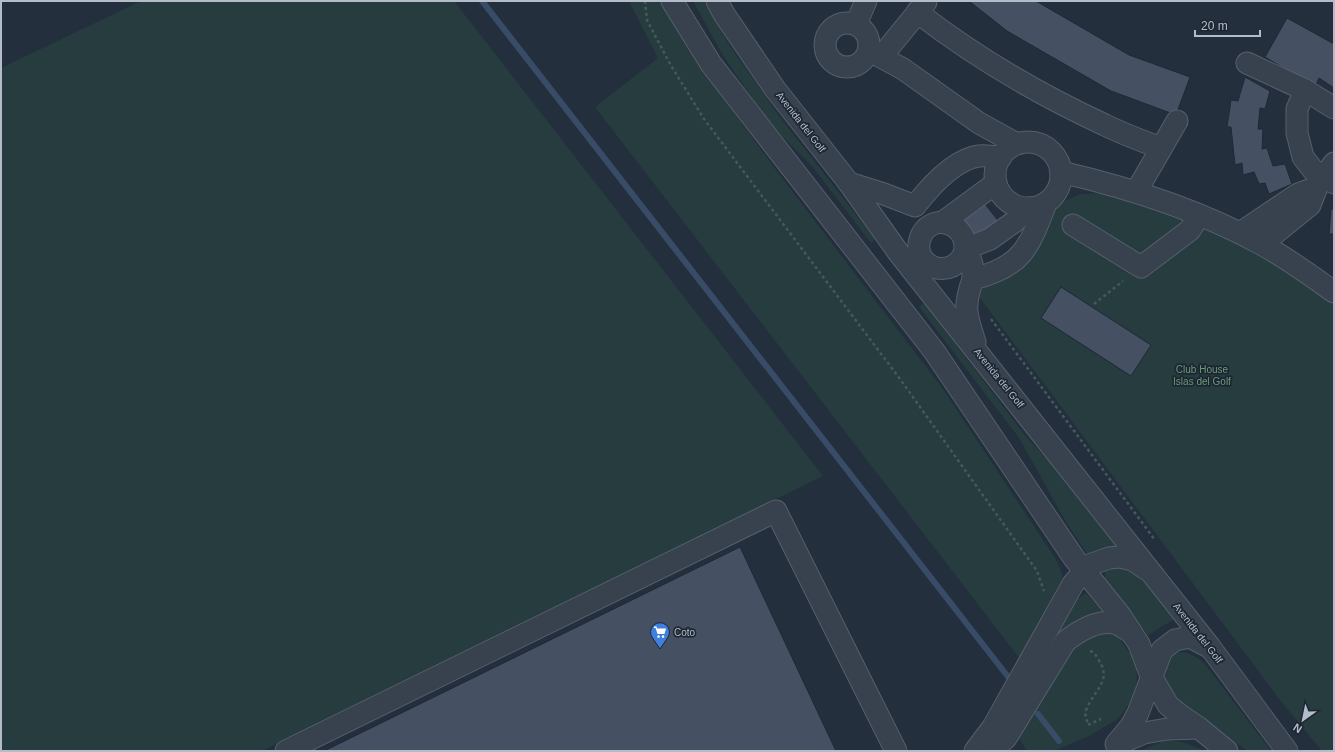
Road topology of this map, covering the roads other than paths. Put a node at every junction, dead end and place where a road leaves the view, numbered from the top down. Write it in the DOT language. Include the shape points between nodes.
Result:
graph roads {
  1 [pos="672,1"];
  2 [pos="716,1"];
  3 [pos="866,1"];
  4 [pos="922,6"];
  5 [pos="856,24"];
  6 [pos="875,53"];
  7 [pos="1247,63"];
  8 [pos="1305,90"];
  9 [pos="1334,108"];
  10 [pos="1177,121"];
  11 [pos="1017,144"];
  12 [pos="1161,148"];
  13 [pos="1001,157"];
  14 [pos="1061,172"];
  15 [pos="1327,177"];
  16 [pos="849,183"];
  17 [pos="996,183"];
  18 [pos="1136,192"];
  19 [pos="915,206"];
  20 [pos="1038,206"];
  21 [pos="1199,215"];
  22 [pos="942,222"];
  23 [pos="1073,226"];
  24 [pos="1240,233"];
  25 [pos="920,239"];
  26 [pos="1262,244"];
  27 [pos="965,250"];
  28 [pos="898,252"];
  29 [pos="940,269"];
  30 [pos="871,270"];
  31 [pos="972,279"];
  32 [pos="920,280"];
  33 [pos="1334,292"];
  34 [pos="894,299"];
  35 [pos="979,354"];
  36 [pos="1084,571"];
  37 [pos="1150,571"];
  38 [pos="1131,632"];
  39 [pos="1210,648"];
  40 [pos="1151,676"];
  41 [pos="1199,728"];
  42 [pos="1110,748"];
  43 [pos="286,751"];
  44 [pos="896,751"];
  45 [pos="975,751"];
  46 [pos="991,751"];
  47 [pos="1227,751"];
  48 [pos="1287,751"];
  1 -- 30 [label="street" via="711,64"];
  2 -- 16 [label="street, Avenida del Golf" via="775,89"];
  3 -- 5 [label="street"];
  4 -- 6 [label="street"];
  4 -- 12 [label="street" via="946,34 993,65 1042,94 1106,126"];
  5 -- 6 [label="street" via="868,35"];
  5 -- 6 [label="street" via="842,23 830,31 825,45 830,59 842,67 856,66 867,56"];
  6 -- 11 [label="street" via="979,123"];
  7 -- 8 [label="street"];
  8 -- 9 [label="street"];
  8 -- 15 [label="street" via="1297,109 1297,133 1303,157 1313,170"];
  10 -- 12 [label="street"];
  11 -- 13 [label="street"];
  11 -- 14 [label="street" via="1027,142 1046,147 1059,162"];
  12 -- 18 [label="street"];
  13 -- 17 [label="street" via="995,174"];
  13 -- 19 [label="street" via="979,156 962,161 936,182"];
  14 -- 18 [label="street"];
  14 -- 20 [label="street" via="1061,181 1054,197"];
  15 -- 24 [label="street"];
  15 -- 26 [label="street" via="1310,205"];
  16 -- 19 [label="street"];
  16 -- 28 [label="street, Avenida del Golf"];
  17 -- 20 [label="street" via="999,191 1012,204 1020,208"];
  17 -- 22 [label="street"];
  18 -- 21 [label="street"];
  19 -- 22 [label="street"];
  20 -- 27 [label="street" via="990,239"];
  20 -- 31 [label="street" via="1036,231 1026,249 1008,266 992,274"];
  21 -- 23 [label="street" via="1190,230 1141,267"];
  21 -- 24 [label="street"];
  22 -- 25 [label="street" via="926,229"];
  22 -- 27 [label="street" via="951,224 962,234"];
  24 -- 26 [label="street"];
  25 -- 28 [label="street"];
  25 -- 29 [label="street" via="919,246 923,258 927,264"];
  26 -- 33 [label="street"];
  27 -- 29 [label="street" via="959,262"];
  27 -- 31 [label="street" via="973,265"];
  28 -- 30 [label="street"];
  28 -- 32 [label="street, Avenida del Golf"];
  29 -- 32 [label="street"];
  30 -- 34 [label="street"];
  31 -- 35 [label="street" via="966,303 967,317"];
  32 -- 34 [label="street"];
  32 -- 35 [label="street, Avenida del Golf"];
  34 -- 36 [label="street" via="934,351"];
  35 -- 37 [label="street, Avenida del Golf"];
  36 -- 37 [label="street" via="1089,565 1120,557 1133,560"];
  36 -- 38 [label="street"];
  36 -- 45 [label="street" via="1073,584 993,727"];
  37 -- 39 [label="street, Avenida del Golf"];
  38 -- 40 [label="street" via="1139,644"];
  38 -- 46 [label="street" via="1116,624 1091,626 1065,642 1006,738"];
  39 -- 40 [label="street" via="1190,637 1175,640 1162,650"];
  39 -- 48 [label="street, Avenida del Golf"];
  40 -- 41 [label="street" via="1168,705"];
  40 -- 42 [label="street" via="1131,726"];
  41 -- 42 [label="street" via="1144,733"];
  41 -- 47 [label="street"];
  43 -- 44 [label="street" via="776,511"];
}
